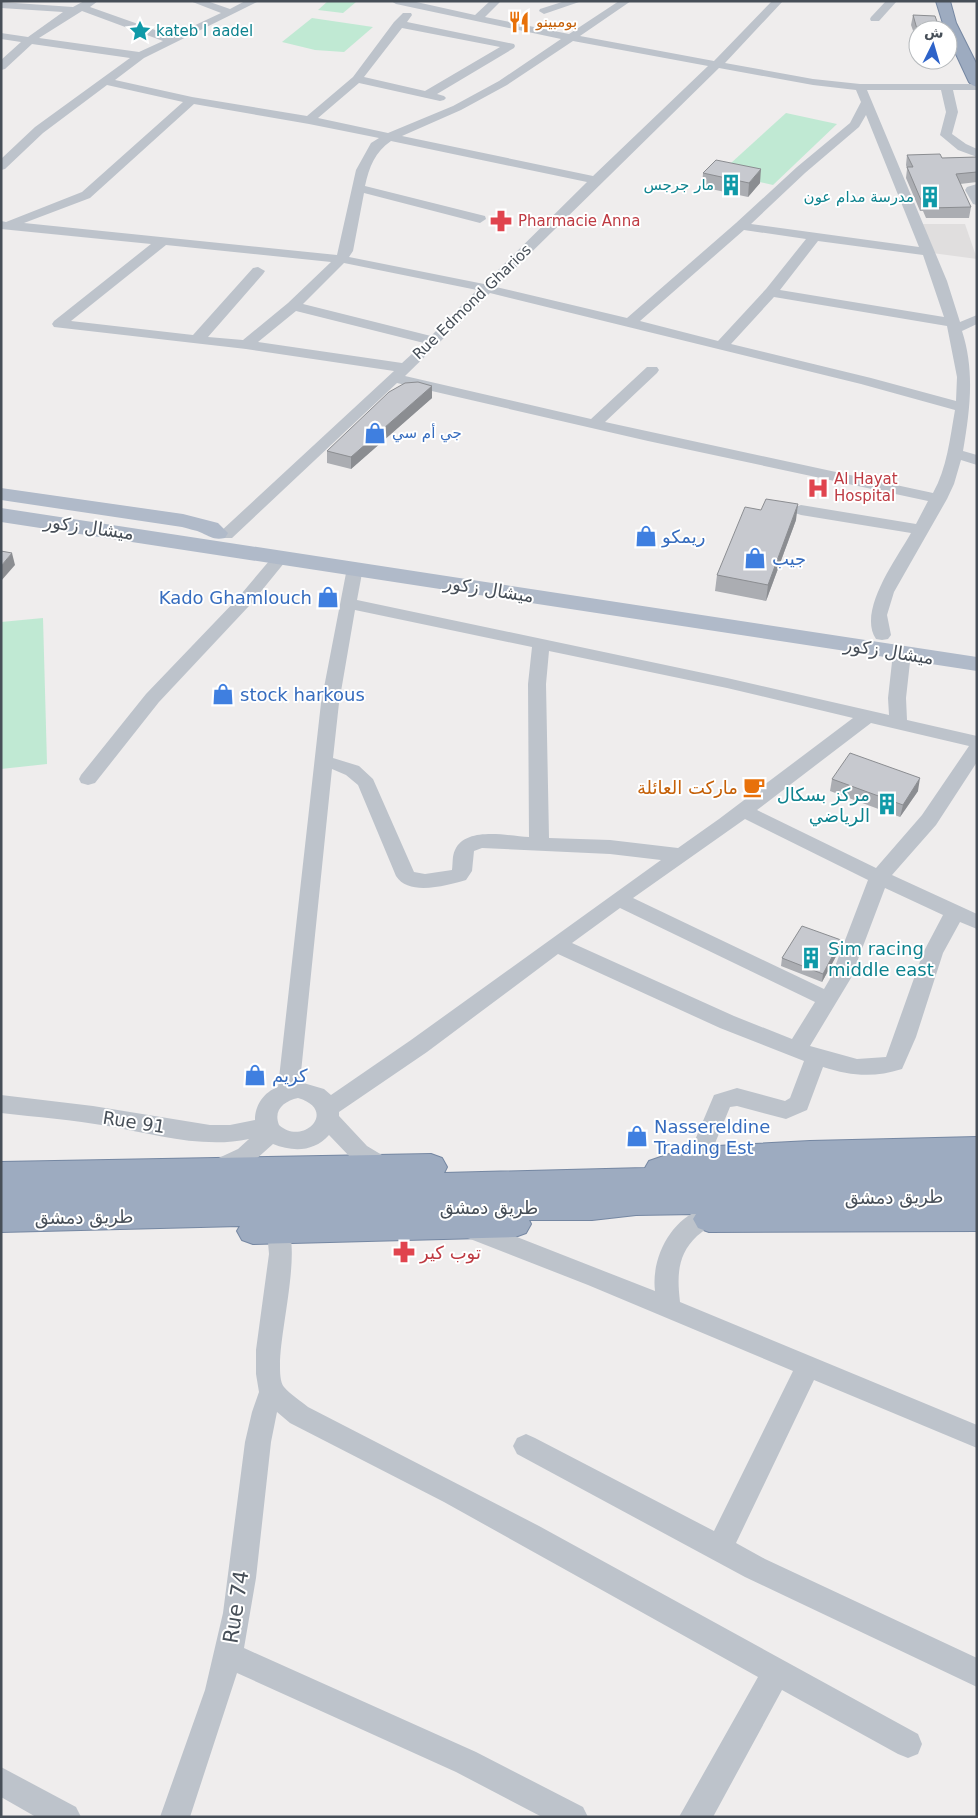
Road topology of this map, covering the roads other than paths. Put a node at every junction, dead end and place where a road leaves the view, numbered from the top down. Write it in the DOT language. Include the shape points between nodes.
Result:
graph roads {
  1 [pos="93,1"];
  2 [pos="195,1"];
  3 [pos="254,1"];
  4 [pos="496,1"];
  5 [pos="578,1"];
  6 [pos="626,1"];
  7 [pos="778,1"];
  8 [pos="892,1"];
  9 [pos="944,1"];
  10 [pos="956,1"];
  11 [pos="399,2"];
  12 [pos="1,5"];
  13 [pos="416,6"];
  14 [pos="77,8"];
  15 [pos="544,11"];
  16 [pos="230,12"];
  17 [pos="478,19"];
  18 [pos="875,19"];
  19 [pos="398,24"];
  20 [pos="533,31"];
  21 [pos="1,36"];
  22 [pos="572,38"];
  23 [pos="31,39"];
  24 [pos="172,40"];
  25 [pos="510,46"];
  26 [pos="977,53"];
  27 [pos="140,56"];
  28 [pos="1,66"];
  29 [pos="715,66"];
  30 [pos="357,79"];
  31 [pos="104,81"];
  32 [pos="977,82"];
  33 [pos="860,87"];
  34 [pos="946,87"];
  35 [pos="977,87"];
  36 [pos="428,94"];
  37 [pos="192,100"];
  38 [pos="866,103"];
  39 [pos="462,105"];
  40 [pos="309,120"];
  41 [pos="855,125"];
  42 [pos="876,125"];
  43 [pos="387,138"];
  44 [pos="6,153"];
  45 [pos="977,153"];
  46 [pos="1,166"];
  47 [pos="596,180"];
  48 [pos="359,188"];
  49 [pos="977,188"];
  50 [pos="977,201"];
  51 [pos="480,219"];
  52 [pos="4,225"];
  53 [pos="741,226"];
  54 [pos="814,237"];
  55 [pos="162,242"];
  56 [pos="928,252"];
  57 [pos="341,259"];
  58 [pos="258,271"];
  59 [pos="488,288"];
  60 [pos="771,292"];
  61 [pos="293,306"];
  62 [pos="977,319"];
  63 [pos="630,323"];
  64 [pos="955,330"];
  65 [pos="197,339"];
  66 [pos="434,341"];
  67 [pos="977,342"];
  68 [pos="246,345"];
  69 [pos="721,346"];
  70 [pos="652,370"];
  71 [pos="399,373"];
  72 [pos="963,408"];
  73 [pos="594,424"];
  74 [pos="954,453"];
  75 [pos="977,460"];
  76 [pos="1,494"];
  77 [pos="939,499"];
  78 [pos="1,502"];
  79 [pos="801,510"];
  80 [pos="1,515"];
  81 [pos="1,524"];
  82 [pos="920,530"];
  83 [pos="224,539"];
  84 [pos="281,558"];
  85 [pos="355,568"];
  86 [pos="348,604"];
  87 [pos="882,635"];
  88 [pos="541,644"];
  89 [pos="977,649"];
  90 [pos="902,653"];
  91 [pos="977,664"];
  92 [pos="868,715"];
  93 [pos="898,723"];
  94 [pos="977,742"];
  95 [pos="977,748"];
  96 [pos="324,762"];
  97 [pos="88,779"];
  98 [pos="744,811"];
  99 [pos="540,844"];
  100 [pos="680,855"];
  101 [pos="878,877"];
  102 [pos="618,899"];
  103 [pos="955,912"];
  104 [pos="977,922"];
  105 [pos="558,945"];
  106 [pos="827,1000"];
  107 [pos="806,1053"];
  108 [pos="288,1092"];
  109 [pos="1,1104"];
  110 [pos="329,1114"];
  111 [pos="269,1129"];
  112 [pos="977,1149"];
  113 [pos="698,1159"];
  114 [pos="384,1167"];
  115 [pos="211,1171"];
  116 [pos="977,1172"];
  117 [pos="1,1175"];
  118 [pos="879,1185"];
  119 [pos="636,1188"];
  120 [pos="977,1195"];
  121 [pos="1,1196"];
  122 [pos="457,1206"];
  123 [pos="977,1218"];
  124 [pos="1,1219"];
  125 [pos="702,1219"];
  126 [pos="279,1231"];
  127 [pos="1,1237"];
  128 [pos="668,1306"];
  129 [pos="808,1366"];
  130 [pos="272,1392"];
  131 [pos="977,1438"];
  132 [pos="526,1446"];
  133 [pos="720,1548"];
  134 [pos="228,1654"];
  135 [pos="776,1672"];
  136 [pos="977,1673"];
  137 [pos="908,1744"];
  138 [pos="1,1781"];
  139 [pos="66,1817"];
  140 [pos="175,1817"];
  141 [pos="573,1817"];
  142 [pos="694,1817"];
  1 -- 14 [label="street"];
  2 -- 16 [label="street"];
  3 -- 16 [label="street"];
  4 -- 17 [label="street"];
  5 -- 15 [label="street"];
  6 -- 22 [label="street"];
  7 -- 29 [label="street, Rue Edmond Gharios"];
  8 -- 18 [label="street"];
  9 -- 32 [label="highway" via="949,23"];
  10 -- 26 [label="highway"];
  11 -- 13 [label="street"];
  12 -- 14 [label="street"];
  13 -- 17 [label="street"];
  13 -- 19 [label="street"];
  14 -- 23 [label="street"];
  14 -- 24 [label="street"];
  16 -- 24 [label="street"];
  17 -- 20 [label="street"];
  19 -- 25 [label="street"];
  19 -- 30 [label="street"];
  20 -- 22 [label="street"];
  20 -- 25 [label="street"];
  21 -- 23 [label="street"];
  22 -- 29 [label="street"];
  22 -- 39 [label="street"];
  23 -- 27 [label="street"];
  23 -- 28 [label="street"];
  24 -- 27 [label="street"];
  25 -- 36 [label="street"];
  27 -- 31 [label="street"];
  29 -- 33 [label="street"];
  29 -- 47 [label="street, Rue Edmond Gharios"];
  30 -- 36 [label="street"];
  30 -- 40 [label="street"];
  31 -- 37 [label="street"];
  31 -- 44 [label="street"];
  33 -- 34 [label="street"];
  33 -- 38 [label="street"];
  34 -- 35 [label="street"];
  34 -- 45 [label="street" via="952,112 946,134 962,147"];
  36 -- 39 [label="street"];
  37 -- 40 [label="street"];
  37 -- 52 [label="street" via="86,195"];
  38 -- 41 [label="street"];
  38 -- 42 [label="street"];
  39 -- 43 [label="street"];
  40 -- 43 [label="street"];
  41 -- 42 [label="street"];
  41 -- 53 [label="street"];
  42 -- 56 [label="street"];
  43 -- 47 [label="street"];
  43 -- 48 [label="street" via="375,146 362,170"];
  44 -- 46 [label="street"];
  47 -- 59 [label="street, Rue Edmond Gharios"];
  48 -- 51 [label="street"];
  48 -- 57 [label="street" via="346,251"];
  49 -- 50 [label="street" via="972,190"];
  52 -- 55 [label="street"];
  53 -- 54 [label="street"];
  53 -- 63 [label="street"];
  54 -- 56 [label="street"];
  54 -- 60 [label="street"];
  55 -- 57 [label="street"];
  55 -- 65 [label="street" via="59,324"];
  56 -- 64 [label="street"];
  57 -- 59 [label="street"];
  57 -- 61 [label="street"];
  58 -- 65 [label="street"];
  59 -- 63 [label="street"];
  59 -- 66 [label="street, Rue Edmond Gharios"];
  60 -- 64 [label="street"];
  60 -- 69 [label="street"];
  61 -- 66 [label="street"];
  61 -- 68 [label="street"];
  62 -- 64 [label="street"];
  63 -- 69 [label="street"];
  64 -- 67 [label="street"];
  64 -- 72 [label="street" via="964,377"];
  65 -- 68 [label="street"];
  66 -- 71 [label="street, Rue Edmond Gharios"];
  68 -- 71 [label="street"];
  69 -- 72 [label="street" via="892,387"];
  70 -- 73 [label="street"];
  71 -- 73 [label="street"];
  71 -- 83 [label="street, Rue Edmond Gharios"];
  72 -- 74 [label="street"];
  73 -- 77 [label="street"];
  74 -- 75 [label="street"];
  74 -- 77 [label="street"];
  76 -- 83 [label="main road" via="183,521 210,528"];
  77 -- 82 [label="street"];
  78 -- 83 [label="main road, ميشال زكور"];
  79 -- 82 [label="street"];
  80 -- 83 [label="main road, ميشال زكور"];
  81 -- 83 [label="main road" via="154,544"];
  82 -- 87 [label="street" via="881,605"];
  83 -- 84 [label="main road, ميشال زكور"];
  83 -- 87 [label="main road, ميشال زكور"];
  84 -- 85 [label="main road, ميشال زكور"];
  84 -- 97 [label="street" via="230,618 174,674"];
  85 -- 86 [label="street"];
  85 -- 90 [label="main road, ميشال زكور"];
  86 -- 88 [label="street"];
  86 -- 96 [label="street" via="334,676"];
  87 -- 89 [label="main road, ميشال زكور"];
  88 -- 92 [label="street"];
  88 -- 99 [label="street" via="536,684"];
  90 -- 91 [label="main road, ميشال زكور"];
  90 -- 93 [label="street"];
  92 -- 93 [label="street"];
  92 -- 98 [label="street"];
  93 -- 94 [label="street"];
  95 -- 101 [label="street" via="929,820"];
  96 -- 99 [label="street" via="345,766 366,783 406,876 410,878 426,881 459,875 463,851 474,842"];
  96 -- 108 [label="street"];
  98 -- 100 [label="street"];
  98 -- 101 [label="street"];
  99 -- 100 [label="street"];
  100 -- 102 [label="street"];
  101 -- 103 [label="street"];
  101 -- 106 [label="street" via="841,978"];
  102 -- 105 [label="street"];
  102 -- 106 [label="street"];
  103 -- 104 [label="street"];
  103 -- 107 [label="street" via="933,953 894,1063 878,1068 855,1068"];
  105 -- 107 [label="street" via="726,1022"];
  105 -- 110 [label="street"];
  106 -- 107 [label="street"];
  107 -- 113 [label="street" via="799,1104 786,1110 737,1097 722,1101"];
  108 -- 110 [label="street" via="298,1090 318,1095 324,1100"];
  108 -- 111 [label="street" via="268,1106 265,1113"];
  109 -- 111 [label="street, Rue 91" via="210,1134"];
  110 -- 111 [label="street" via="320,1132 304,1140 286,1140"];
  110 -- 114 [label="street" via="359,1152"];
  111 -- 115 [label="street" via="246,1155"];
  112 -- 113 [label="highway"];
  113 -- 119 [label="highway" via="666,1167"];
  114 -- 115 [label="highway"];
  114 -- 119 [label="highway" via="572,1165 610,1170"];
  115 -- 117 [label="highway"];
  116 -- 118 [label="highway, طريق دمشق"];
  118 -- 119 [label="highway, طريق دمشق"];
  118 -- 120 [label="highway, طريق دمشق"];
  119 -- 122 [label="highway, طريق دمشق"];
  119 -- 122 [label="highway, طريق دمشق" via="572,1216 504,1226"];
  119 -- 125 [label="highway" via="662,1215"];
  121 -- 122 [label="highway, طريق دمشق"];
  122 -- 124 [label="highway, طريق دمشق"];
  122 -- 126 [label="highway"];
  122 -- 128 [label="street" via="565,1264"];
  123 -- 125 [label="highway"];
  125 -- 128 [label="street" via="683,1235 672,1255 666,1275"];
  126 -- 127 [label="highway"];
  126 -- 130 [label="street" via="281,1254 267,1364"];
  128 -- 129 [label="street"];
  129 -- 131 [label="street"];
  129 -- 133 [label="street"];
  130 -- 134 [label="street, Rue 74" via="263,1412 259,1435 237,1614"];
  130 -- 135 [label="street" via="299,1414 512,1525"];
  132 -- 133 [label="street"];
  133 -- 136 [label="street" via="793,1588"];
  134 -- 140 [label="street, Rue 74"];
  134 -- 141 [label="street" via="466,1762"];
  135 -- 137 [label="street"];
  135 -- 142 [label="street"];
  138 -- 139 [label="street"];
}
